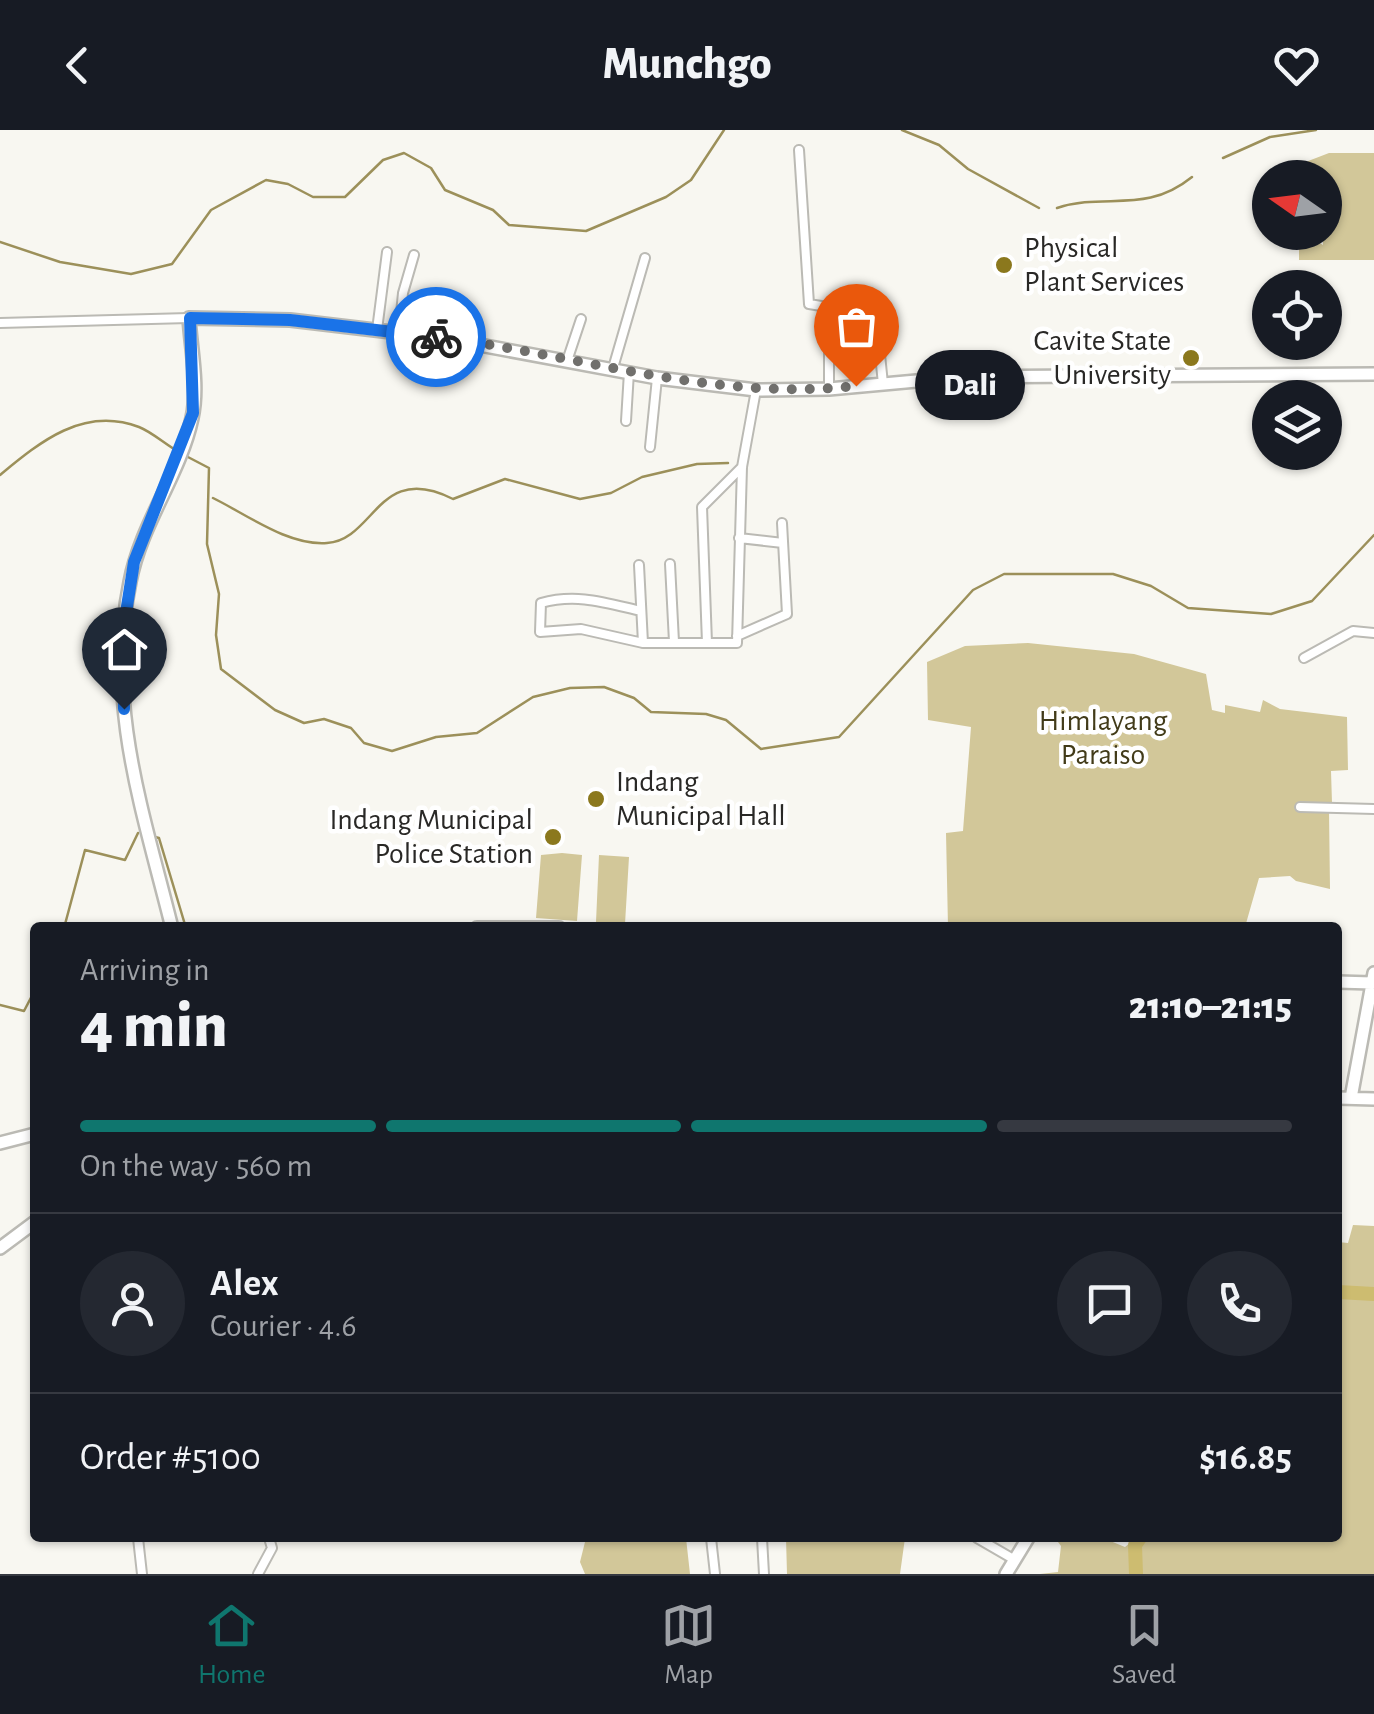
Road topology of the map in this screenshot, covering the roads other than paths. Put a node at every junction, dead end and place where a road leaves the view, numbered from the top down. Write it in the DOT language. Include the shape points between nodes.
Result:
graph roads {
  1 [pos="798,150"];
  2 [pos="387,252"];
  3 [pos="414,254"];
  4 [pos="645,258"];
  5 [pos="190,318"];
  6 [pos="581,318"];
  7 [pos="0,323"];
  8 [pos="829,323"];
  9 [pos="377,330"];
  10 [pos="399,333"];
  11 [pos="568,358"];
  12 [pos="613,368"];
  13 [pos="628,372"];
  14 [pos="1374,374"];
  15 [pos="657,378"];
  16 [pos="883,384"];
  17 [pos="756,390"];
  18 [pos="829,390"];
  19 [pos="626,421"];
  20 [pos="650,447"];
  21 [pos="742,467"];
  22 [pos="782,523"];
  23 [pos="739,538"];
  24 [pos="783,543"];
  25 [pos="670,564"];
  26 [pos="638,565"];
  27 [pos="641,611"];
  28 [pos="1374,633"];
  29 [pos="737,636"];
  30 [pos="674,642"];
  31 [pos="643,643"];
  32 [pos="707,643"];
  33 [pos="1304,658"];
  34 [pos="1300,807"];
  35 [pos="1374,809"];
  36 [pos="170,922"];
  37 [pos="1373,980"];
  38 [pos="1342,982"];
  39 [pos="1344,1098"];
  40 [pos="1374,1099"];
  41 [pos="30,1135"];
  42 [pos="0,1143"];
  43 [pos="30,1226"];
  44 [pos="0,1248"];
  45 [pos="138,1542"];
  46 [pos="271,1542"];
  47 [pos="711,1542"];
  48 [pos="762,1542"];
  49 [pos="984,1542"];
  50 [pos="1025,1542"];
  51 [pos="1014,1560"];
  52 [pos="142,1574"];
  53 [pos="258,1574"];
  54 [pos="715,1574"];
  55 [pos="764,1574"];
  56 [pos="1006,1574"];
  1 -- 16 [label="street" via="810,304 876,315"];
  2 -- 9 [label="street"];
  3 -- 10 [label="street"];
  4 -- 12 [label="street"];
  5 -- 7 [label="street"];
  5 -- 9 [label="street"];
  5 -- 36 [label="street" via="194,400 186,437 134,562 122,670 135,794"];
  6 -- 11 [label="street"];
  8 -- 18 [label="street"];
  9 -- 10 [label="street"];
  10 -- 11 [label="street"];
  11 -- 12 [label="street"];
  12 -- 13 [label="street"];
  13 -- 15 [label="street"];
  13 -- 19 [label="street"];
  14 -- 16 [label="street" via="979,377"];
  15 -- 17 [label="street"];
  15 -- 20 [label="street"];
  16 -- 18 [label="street"];
  17 -- 18 [label="street"];
  17 -- 21 [label="street"];
  21 -- 23 [label="street"];
  21 -- 32 [label="street" via="702,507"];
  22 -- 24 [label="street"];
  23 -- 24 [label="street"];
  23 -- 29 [label="street"];
  24 -- 29 [label="street" via="787,614"];
  25 -- 30 [label="street"];
  26 -- 27 [label="street"];
  27 -- 31 [label="street"];
  27 -- 31 [label="street" via="580,596 558,598 541,602 540,632 581,629"];
  28 -- 33 [label="street" via="1357,630"];
  29 -- 32 [label="street" via="737,644"];
  30 -- 31 [label="street"];
  30 -- 32 [label="street"];
  34 -- 35 [label="street"];
  37 -- 38 [label="street"];
  37 -- 39 [label="street"];
  39 -- 40 [label="street"];
  41 -- 42 [label="street"];
  43 -- 44 [label="street"];
  45 -- 52 [label="street"];
  46 -- 53 [label="street"];
  47 -- 54 [label="street"];
  48 -- 55 [label="street"];
  49 -- 51 [label="street"];
  50 -- 51 [label="street"];
  51 -- 56 [label="street"];
}
